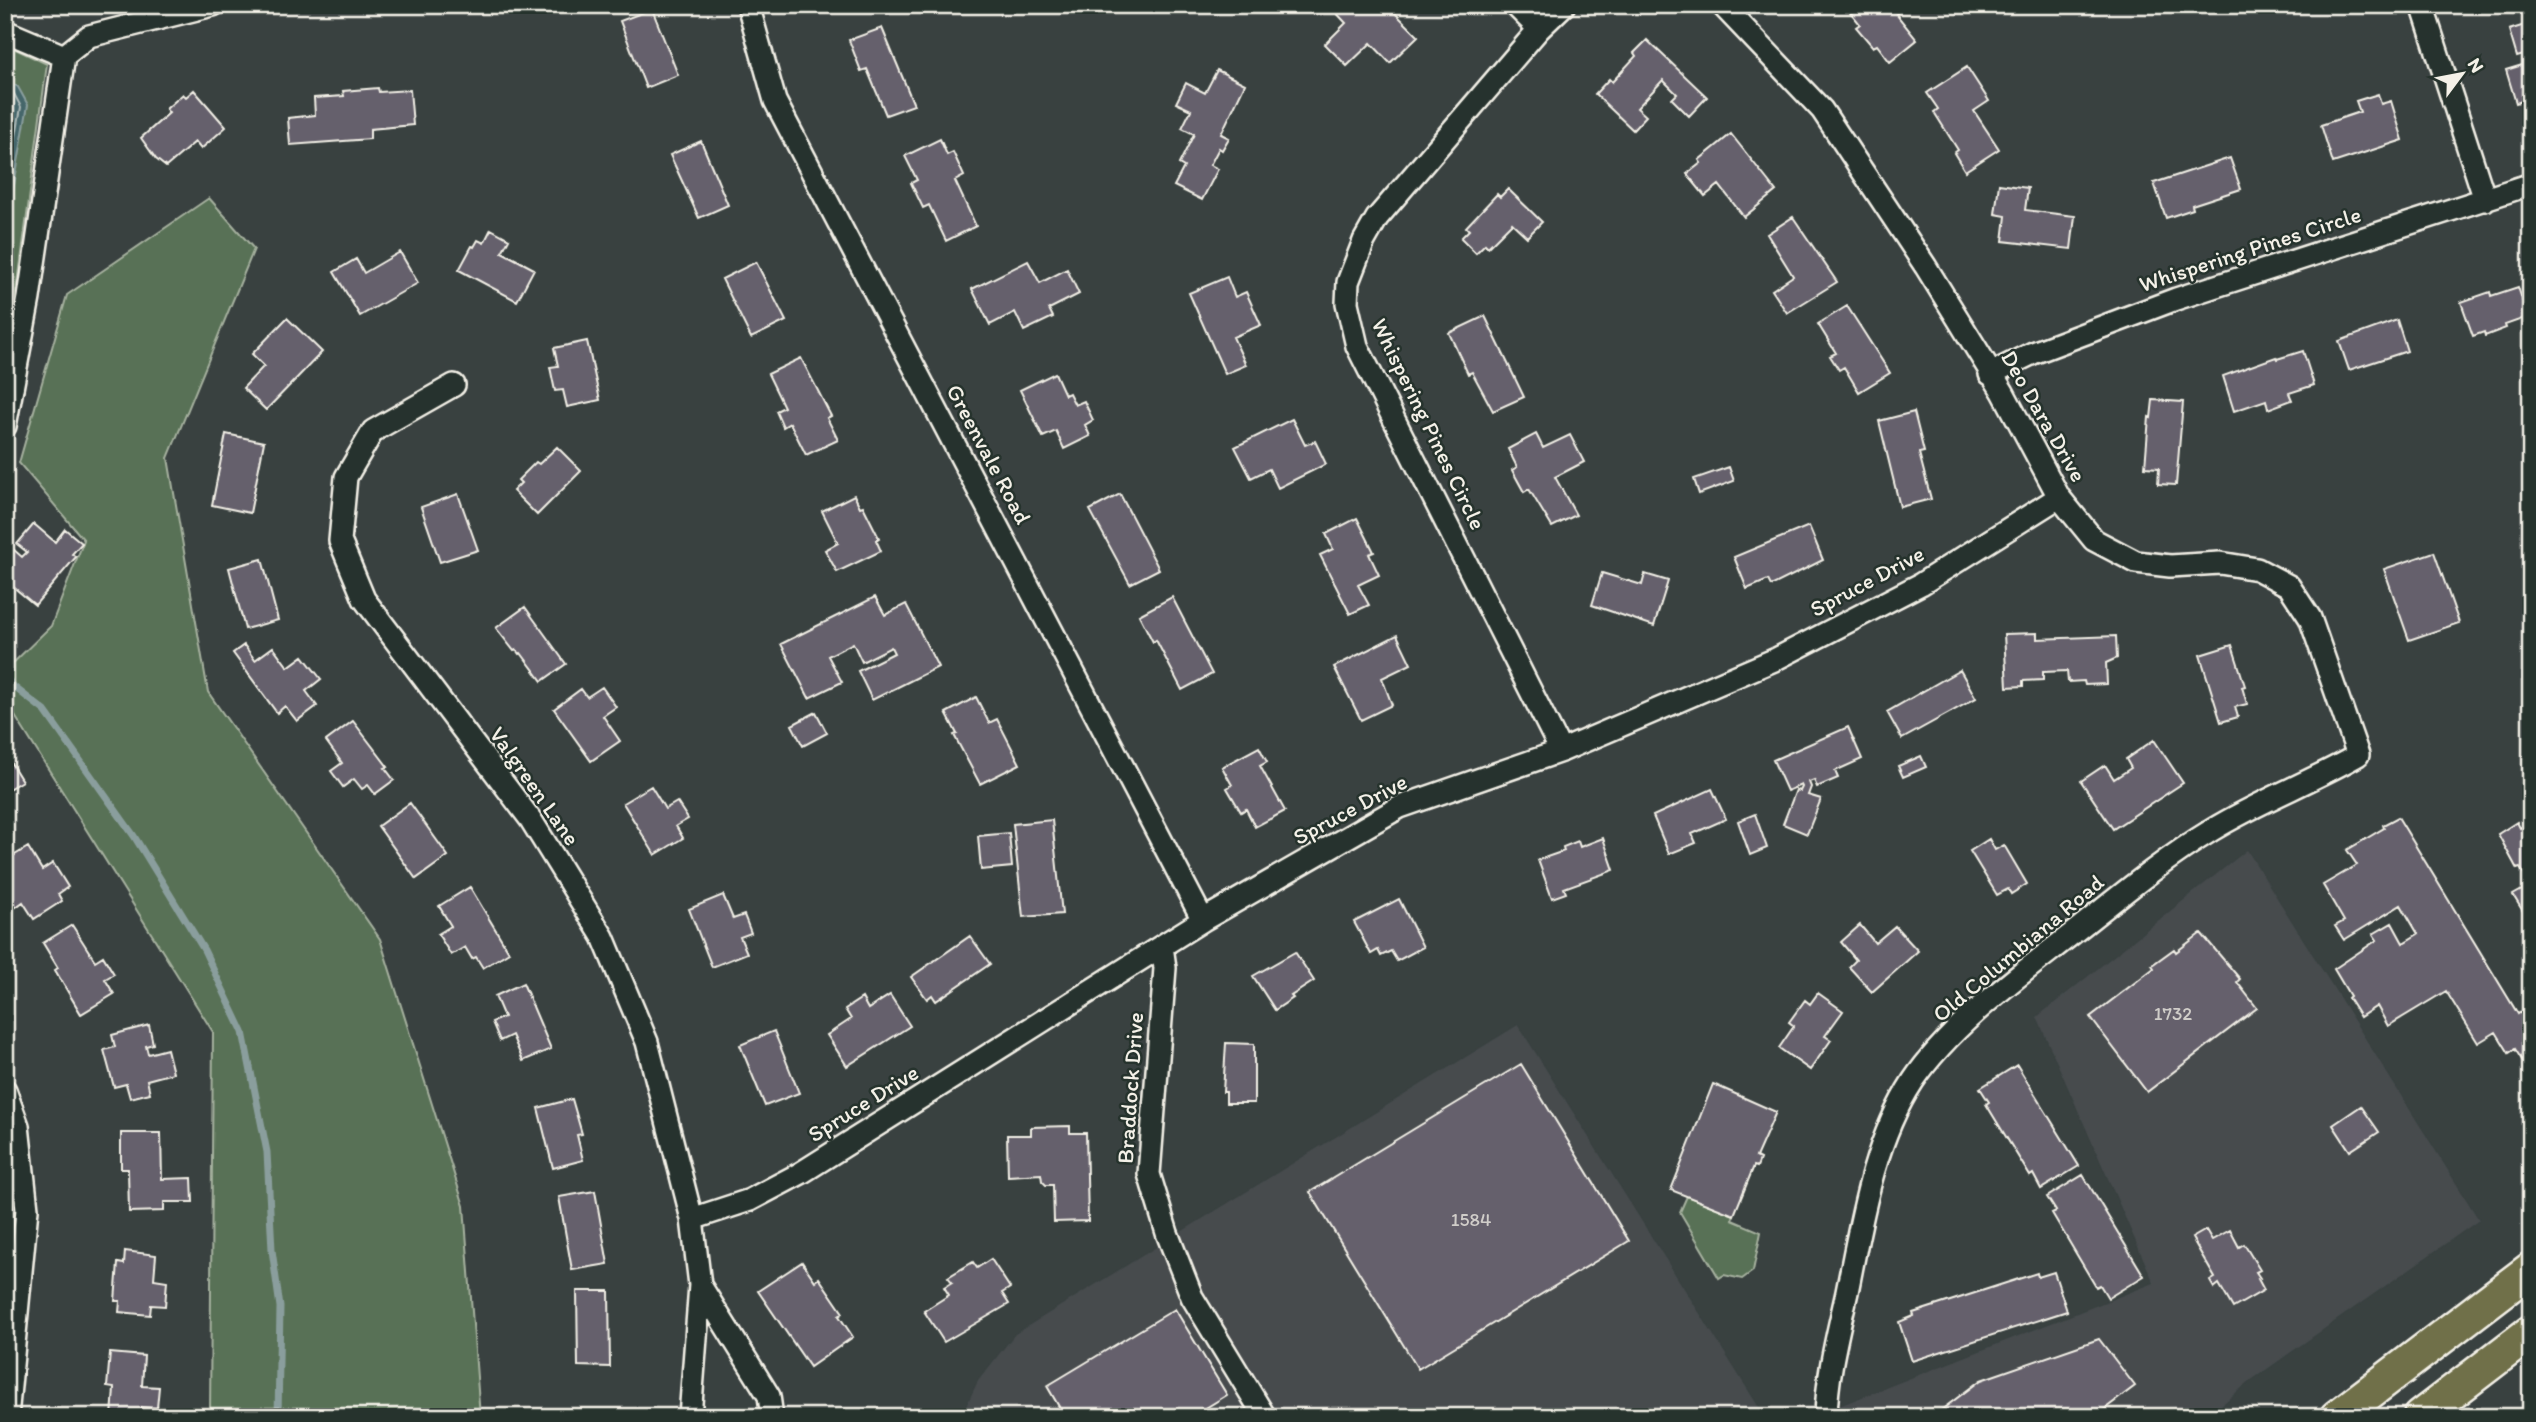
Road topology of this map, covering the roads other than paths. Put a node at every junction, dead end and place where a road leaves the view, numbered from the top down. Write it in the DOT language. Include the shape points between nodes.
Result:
graph roads {
  1 [pos="213,5"];
  2 [pos="748,5"];
  3 [pos="1515,5"];
  4 [pos="1564,5"];
  5 [pos="1721,5"];
  6 [pos="2423,5"];
  7 [pos="1539,29"];
  8 [pos="5,31"];
  9 [pos="64,56"];
  10 [pos="2531,184"];
  11 [pos="2485,200"];
  12 [pos="1990,374"];
  13 [pos="454,385"];
  14 [pos="5,426"];
  15 [pos="2059,497"];
  16 [pos="1561,751"];
  17 [pos="2358,755"];
  18 [pos="1203,920"];
  19 [pos="1162,946"];
  20 [pos="5,1090"];
  21 [pos="692,1219"];
  22 [pos="2531,1269"];
  23 [pos="700,1285"];
  24 [pos="2531,1332"];
  25 [pos="7,1417"];
  26 [pos="690,1417"];
  27 [pos="772,1417"];
  28 [pos="1265,1417"];
  29 [pos="1826,1417"];
  30 [pos="2337,1417"];
  31 [pos="2420,1417"];
  1 -- 9 [label="street" via="89,36"];
  2 -- 18 [label="street, Greenvale Road" via="775,101"];
  3 -- 7 [label="street"];
  4 -- 7 [label="street, Whispering Pines Circle"];
  5 -- 12 [label="street, Deo Dara Drive" via="1822,110"];
  6 -- 11 [label="street"];
  7 -- 16 [label="street, Whispering Pines Circle" via="1377,218 1353,262 1346,303 1357,346"];
  8 -- 9 [label="street"];
  9 -- 14 [label="street" via="29,298"];
  10 -- 11 [label="street, Whispering Pines Circle"];
  11 -- 12 [label="street, Whispering Pines Circle" via="2176,299"];
  12 -- 15 [label="street, Deo Dara Drive"];
  13 -- 21 [label="street, Valgreen Lane" via="373,432 346,477 340,541 364,598 531,820 603,937 647,1042"];
  15 -- 16 [label="street, Spruce Drive" via="1921,584 1774,660"];
  15 -- 17 [label="street, Deo Dara Drive" via="2094,540 2136,562 2169,566 2220,563 2257,569 2289,586 2310,618"];
  16 -- 18 [label="street, Spruce Drive" via="1400,807"];
  17 -- 29 [label="street, Old Columbiana Road" via="2212,830 2151,872 2005,987 1935,1052 1912,1083 1880,1150 1827,1386"];
  18 -- 19 [label="street, Spruce Drive"];
  19 -- 21 [label="street, Spruce Drive" via="801,1174 750,1200"];
  19 -- 28 [label="street, Braddock Drive" via="1165,968 1149,1174 1192,1297"];
  20 -- 25 [label="street" via="18,1126 27,1209"];
  21 -- 23 [label="street, Valgreen Lane"];
  22 -- 30 [label="main road"];
  23 -- 26 [label="street, Valgreen Lane"];
  23 -- 27 [label="street, Valgreen Lane" via="769,1396"];
  24 -- 31 [label="main road"];
}
